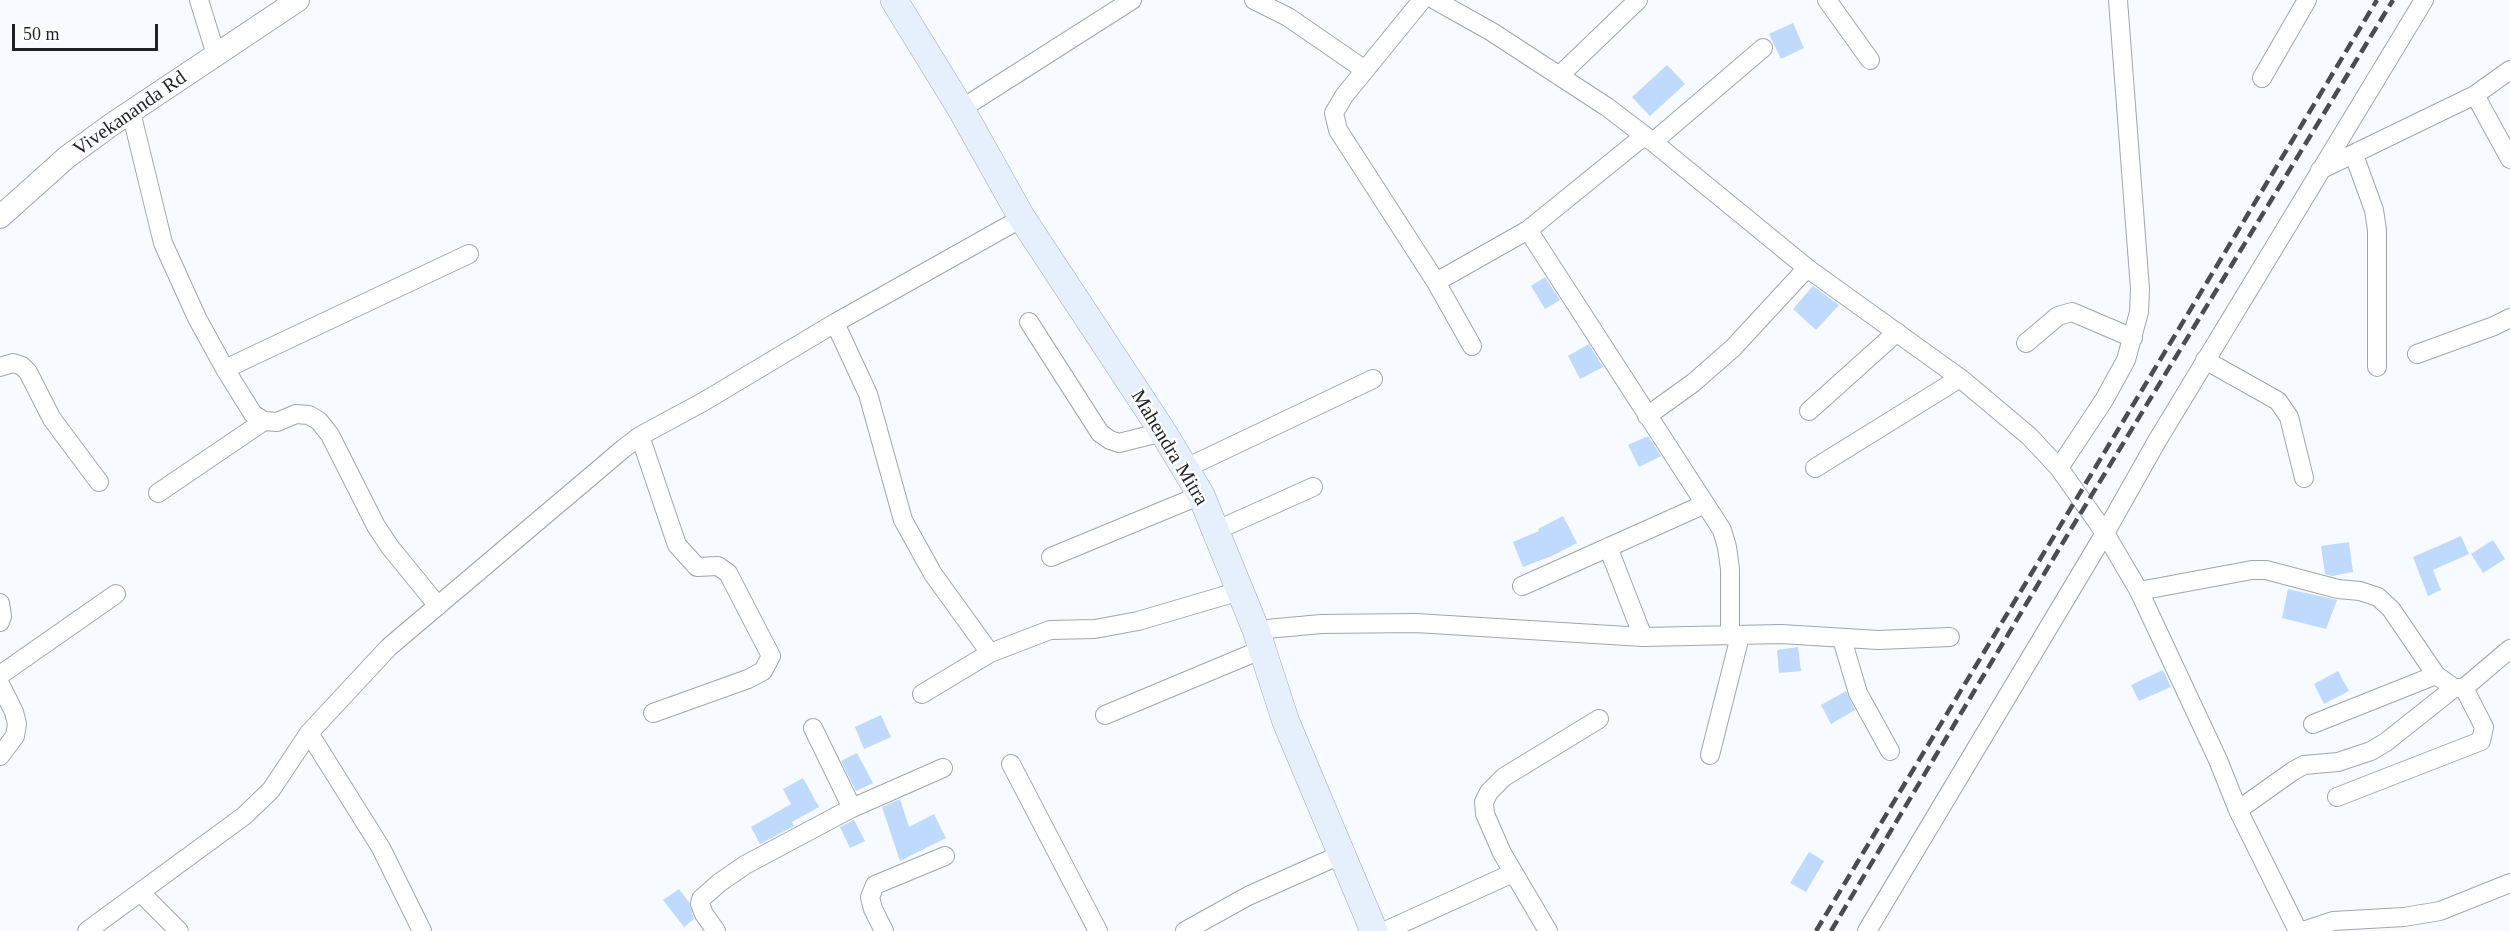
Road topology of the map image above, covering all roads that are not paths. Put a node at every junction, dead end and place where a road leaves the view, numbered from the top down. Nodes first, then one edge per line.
1 (199, 0) edge
2 (298, 0) edge
3 (894, 0) edge
4 (1132, 0) edge
5 (1254, 0) edge
6 (1422, 0) edge
7 (1435, 0) edge
8 (1638, 0) edge
9 (1827, 0) edge
10 (2118, 0) edge
11 (2307, 0) edge
12 (2424, 0) edge
13 (1763, 48) dead end
14 (216, 55) junction
15 (1870, 60) dead end
16 (1365, 70) junction
17 (2510, 70) edge
18 (1559, 76) junction
19 (2262, 78) dead end
20 (2475, 95) junction
21 (962, 109) junction
22 (131, 112) junction
23 (1649, 139) junction
24 (2354, 155) junction
25 (2510, 159) edge
26 (2320, 170) junction
27 (0, 217) edge
28 (1022, 218) junction
29 (1528, 230) junction
30 (469, 254) dead end
31 (1807, 268) junction
32 (1436, 282) junction
33 (2510, 318) edge
34 (1029, 322) dead end
35 (836, 323) junction
36 (1897, 332) junction
37 (2133, 338) junction
38 (2026, 343) dead end
39 (1472, 346) dead end
40 (2416, 354) dead end
41 (2205, 360) junction
42 (0, 367) edge
43 (2377, 367) dead end
44 (225, 369) junction
45 (1960, 378) junction
46 (1373, 379) dead end
47 (1809, 411) dead end
48 (1647, 416) junction
49 (264, 421) junction
50 (1163, 432) junction
51 (640, 436) junction
52 (1186, 468) junction
53 (1815, 468) dead end
54 (2059, 468) junction
55 (2304, 478) dead end
56 (99, 482) dead end
57 (1313, 487) dead end
58 (159, 493) dead end
59 (1200, 495) junction
60 (1705, 504) junction
61 (1215, 531) junction
62 (2105, 532) junction
63 (1608, 547) junction
64 (1051, 557) dead end
65 (1522, 586) dead end
66 (1240, 591) junction
67 (2139, 591) junction
68 (116, 594) dead end
69 (0, 603) edge
70 (438, 606) junction
71 (0, 622) edge
72 (1735, 636) junction
73 (1950, 637) dead end
74 (1643, 638) junction
75 (1842, 639) junction
76 (1259, 640) junction
77 (2510, 649) edge
78 (990, 654) junction
79 (0, 675) edge
80 (2436, 675) junction
81 (0, 684) edge
82 (2459, 688) junction
83 (922, 694) dead end
84 (653, 713) dead end
85 (1105, 715) dead end
86 (1599, 719) dead end
87 (2313, 724) dead end
88 (813, 728) dead end
89 (309, 733) junction
90 (1890, 751) dead end
91 (1710, 755) dead end
92 (0, 756) edge
93 (1011, 764) dead end
94 (943, 768) dead end
95 (2337, 797) dead end
96 (852, 808) junction
97 (2238, 810) junction
98 (1340, 855) junction
99 (945, 856) dead end
100 (1513, 873) junction
101 (2510, 883) edge
102 (141, 893) junction
103 (87, 931) edge
104 (178, 931) edge
105 (422, 931) edge
106 (716, 931) edge
107 (884, 931) edge
108 (1098, 931) edge
109 (1185, 931) edge
110 (1374, 931) edge
111 (1385, 931) edge
112 (1548, 931) edge
113 (1867, 931) edge
114 (2298, 931) edge
115 (2303, 931) edge

1 - 14 street
2 - 14 street, Vivekananda Rd
3 - 21 main road, Mahendra Mitra
4 - 21 street
5 - 16 street
6 - 16 street
7 - 18 street
8 - 18 street
9 - 15 street
10 - 37 street
11 - 19 street
12 - 26 street
13 - 23 street
14 - 22 street, Vivekananda Rd
16 - 32 street
17 - 20 street
18 - 23 street
20 - 24 street
20 - 25 street
21 - 28 main road, Mahendra Mitra
22 - 27 street, Vivekananda Rd
22 - 44 street
23 - 29 street
23 - 31 street
24 - 26 street
24 - 43 street
26 - 41 street
28 - 35 street
28 - 50 main road, Mahendra Mitra
29 - 32 street
29 - 48 street
30 - 44 street
31 - 36 street
31 - 48 street
32 - 39 street
33 - 40 street
34 - 50 street
35 - 51 street
35 - 78 street
36 - 45 street
36 - 47 street
37 - 38 street
37 - 54 street
41 - 55 street
41 - 62 street
42 - 56 street
44 - 49 street
45 - 53 street
45 - 54 street
46 - 52 street
48 - 60 street
49 - 58 street
49 - 70 street
50 - 52 main road, Mahendra Mitra
51 - 70 street
51 - 84 street
52 - 59 main road, Mahendra Mitra
54 - 62 street
57 - 61 street
59 - 61 main road, Mahendra Mitra
59 - 64 street
60 - 63 street
60 - 72 street
61 - 66 main road, Mahendra Mitra
62 - 67 street
62 - 113 street
63 - 65 street
63 - 74 street
66 - 76 main road, Mahendra Mitra
66 - 78 street
67 - 80 street
67 - 97 street
68 - 79 street
69 - 71 street
70 - 89 street
72 - 74 street
72 - 75 street
72 - 91 street
73 - 75 street
74 - 76 street
75 - 90 street
76 - 85 street
76 - 98 main road, Mahendra Mitra
77 - 82 street
78 - 83 street
80 - 82 street
80 - 87 street
81 - 92 street
82 - 95 street
82 - 97 street
86 - 100 street
88 - 96 street
89 - 102 street
89 - 105 street
93 - 108 street
94 - 96 street
96 - 106 street
97 - 114 street
98 - 109 street
98 - 110 main road, Mahendra Mitra
99 - 107 street
100 - 111 street
100 - 112 street
101 - 115 street
102 - 103 street
102 - 104 street

